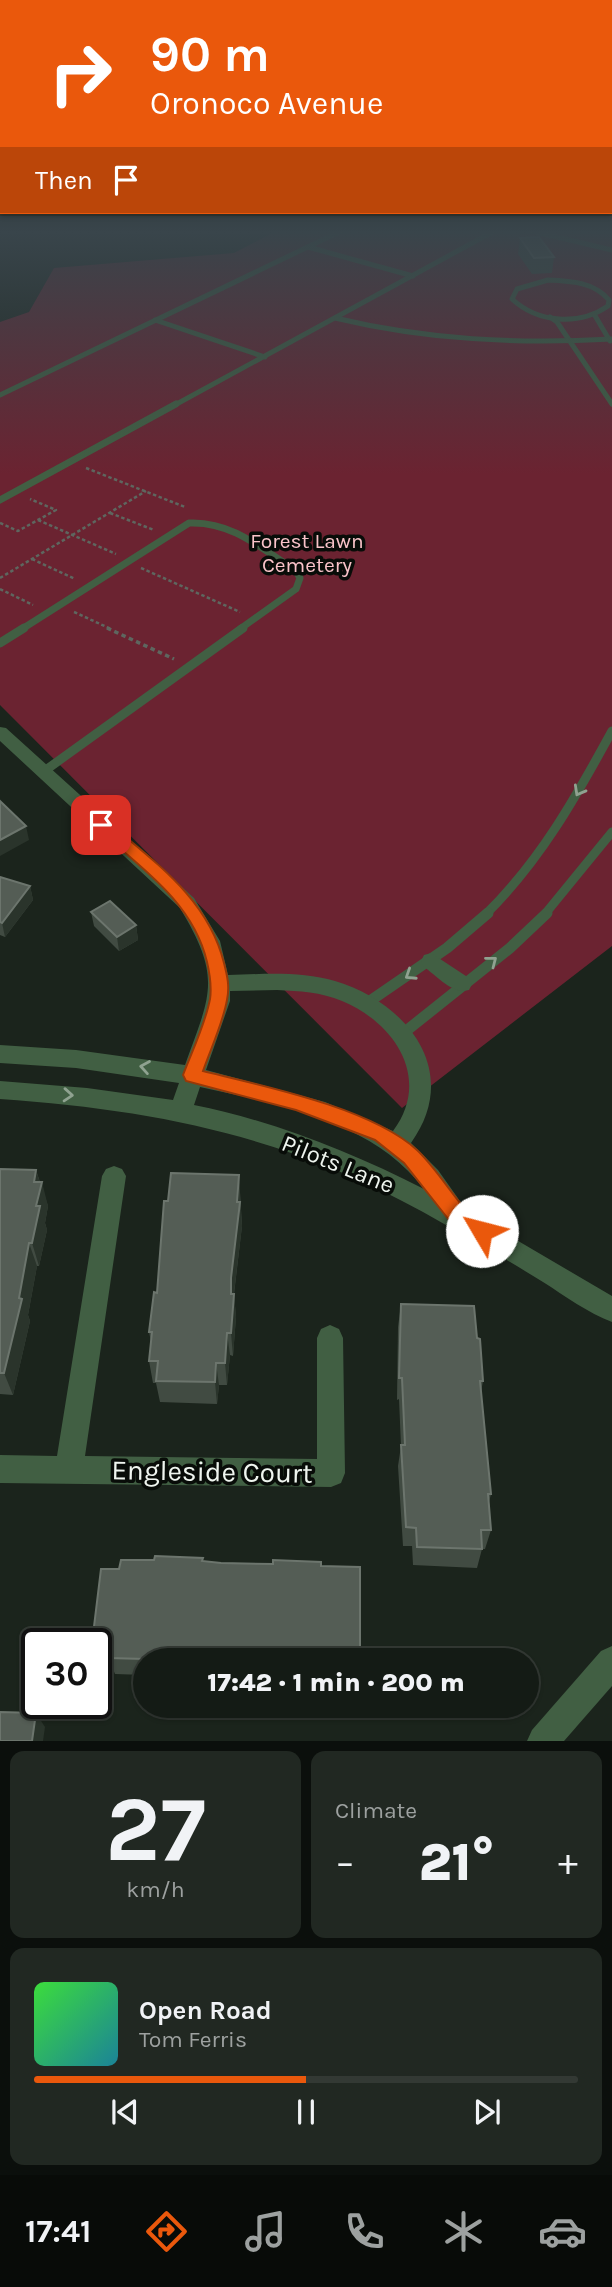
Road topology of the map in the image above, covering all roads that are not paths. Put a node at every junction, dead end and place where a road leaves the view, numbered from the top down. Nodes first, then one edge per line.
1 (173, 311) edge
2 (347, 311) edge
3 (529, 311) edge
4 (602, 311) edge
5 (594, 314) junction
6 (550, 317) junction
7 (335, 318) junction
8 (155, 320) junction
9 (611, 340) edge
10 (570, 341) junction
11 (265, 356) junction
12 (0, 395) edge
13 (612, 404) edge
14 (0, 500) edge
15 (0, 642) edge
16 (612, 731) edge
17 (0, 732) edge
18 (43, 772) junction
19 (612, 832) edge
20 (431, 961) junction
21 (220, 983) junction
22 (462, 984) junction
23 (367, 1003) junction
24 (401, 1035) junction
25 (0, 1054) edge
26 (192, 1075) junction
27 (0, 1090) edge
28 (180, 1112) junction
29 (396, 1145) junction
30 (114, 1176) dead end
31 (460, 1219) junction
32 (612, 1310) edge
33 (330, 1338) dead end
34 (0, 1469) edge
35 (69, 1469) junction
36 (612, 1662) edge
37 (544, 1741) edge

1 - 8 lane
2 - 7 lane
3 - 6 lane
4 - 5 lane
5 - 6 lane
5 - 9 lane
6 - 10 lane
7 - 10 lane
7 - 11 lane
8 - 11 lane
8 - 12 lane
9 - 10 lane
10 - 13 lane
11 - 14 lane
15 - 18 lane
16 -> 20 lane
17 - 18 street
18 - 21 street
22 -> 19 lane
20 - 22 street
20 -> 23 lane
21 - 23 street
21 - 26 street
22 - 24 lane
23 - 24 street
24 - 29 street
26 -> 25 street, Pilots Lane
26 - 28 street
26 - 29 street, Pilots Lane
27 -> 28 street, Pilots Lane
28 - 31 street, Pilots Lane
29 - 31 street, Pilots Lane
30 - 35 street
31 - 32 street
33 - 35 street, Engleside Court
34 - 35 street, Engleside Court
36 - 37 street

